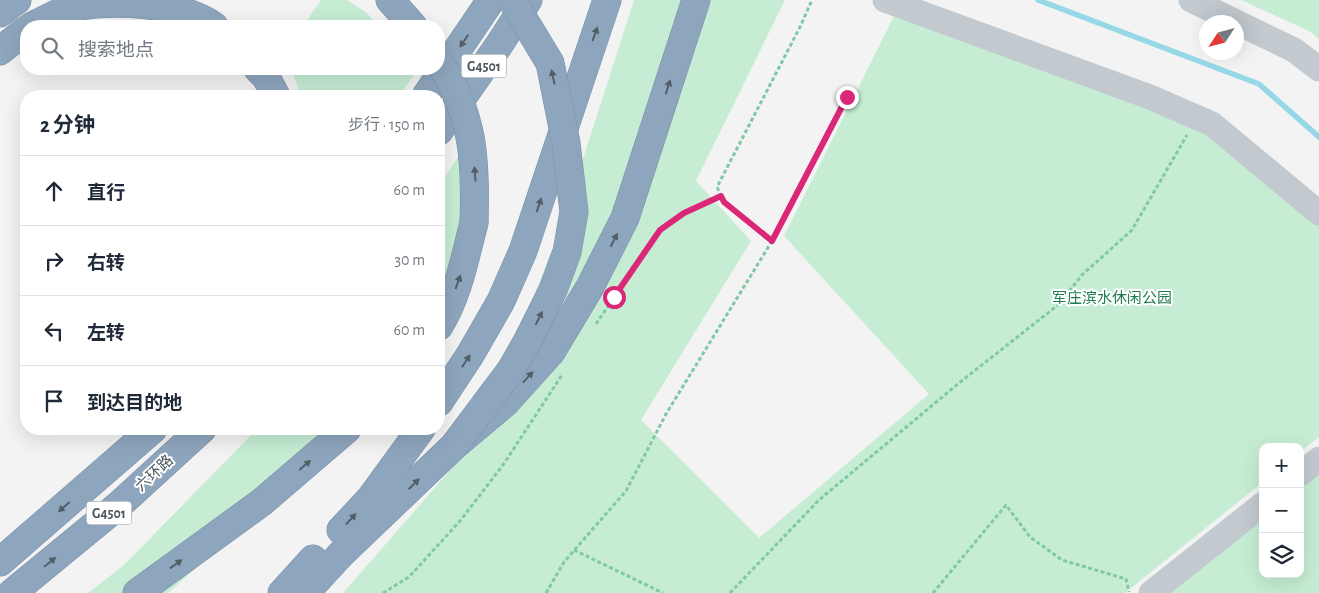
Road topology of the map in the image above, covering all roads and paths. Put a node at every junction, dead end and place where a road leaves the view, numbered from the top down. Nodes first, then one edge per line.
1 (17, 0) edge
2 (390, 0) edge
3 (491, 0) edge
4 (512, 0) edge
5 (528, 0) edge
6 (607, 0) edge
7 (696, 0) edge
8 (812, 0) edge
9 (885, 0) edge
10 (1191, 0) edge
11 (0, 13) edge
12 (46, 20) edge
13 (203, 20) edge
14 (408, 20) edge
15 (20, 35) edge
16 (0, 50) edge
17 (445, 68) edge
18 (1319, 69) edge
19 (445, 72) edge
20 (264, 75) edge
21 (440, 75) edge
22 (273, 90) edge
23 (430, 90) edge
24 (847, 97) dead end
25 (1198, 117) junction
26 (445, 122) edge
27 (721, 196) junction
28 (1319, 213) edge
29 (772, 241) junction
30 (445, 314) edge
31 (593, 329) dead end
32 (566, 369) dead end
33 (445, 393) edge
34 (125, 435) edge
35 (146, 435) edge
36 (195, 435) edge
37 (340, 435) edge
38 (416, 435) edge
39 (454, 446) junction
40 (1319, 459) edge
41 (1304, 471) edge
42 (93, 482) junction
43 (1259, 507) edge
44 (574, 550) junction
45 (0, 562) edge
46 (12, 593) edge
47 (136, 593) edge
48 (282, 593) edge
49 (306, 593) edge
50 (383, 593) edge
51 (546, 593) edge
52 (663, 593) edge
53 (730, 593) edge
54 (933, 593) edge
55 (1129, 593) edge
56 (1152, 593) edge

1 - 11 highway
2 - 14 highway
3 -> 17 highway, G4501
39 -> 4 highway, bridge
5 - 26 highway, G4501, bridge
33 -> 6 highway, bridge
39 -> 7 highway, bridge
8 - 27 path
9 - 25 street
10 - 18 street
12 - 13 highway
15 - 16 highway
30 -> 19 highway, bridge
20 - 22 highway
21 -> 23 highway, G4501
24 - 29 path
25 - 28 street
25 - 53 path
27 - 29 path
27 - 31 path
29 - 44 path
32 - 50 path
34 - 42 highway
35 - 42 highway, G4501
46 -> 36 highway, 六环路 / G4501
47 -> 37 highway
48 -> 38 highway
49 -> 39 highway
40 - 41 street
42 -> 45 highway, G4501
43 - 56 street
44 - 51 path
44 - 52 path
54 - 55 path

